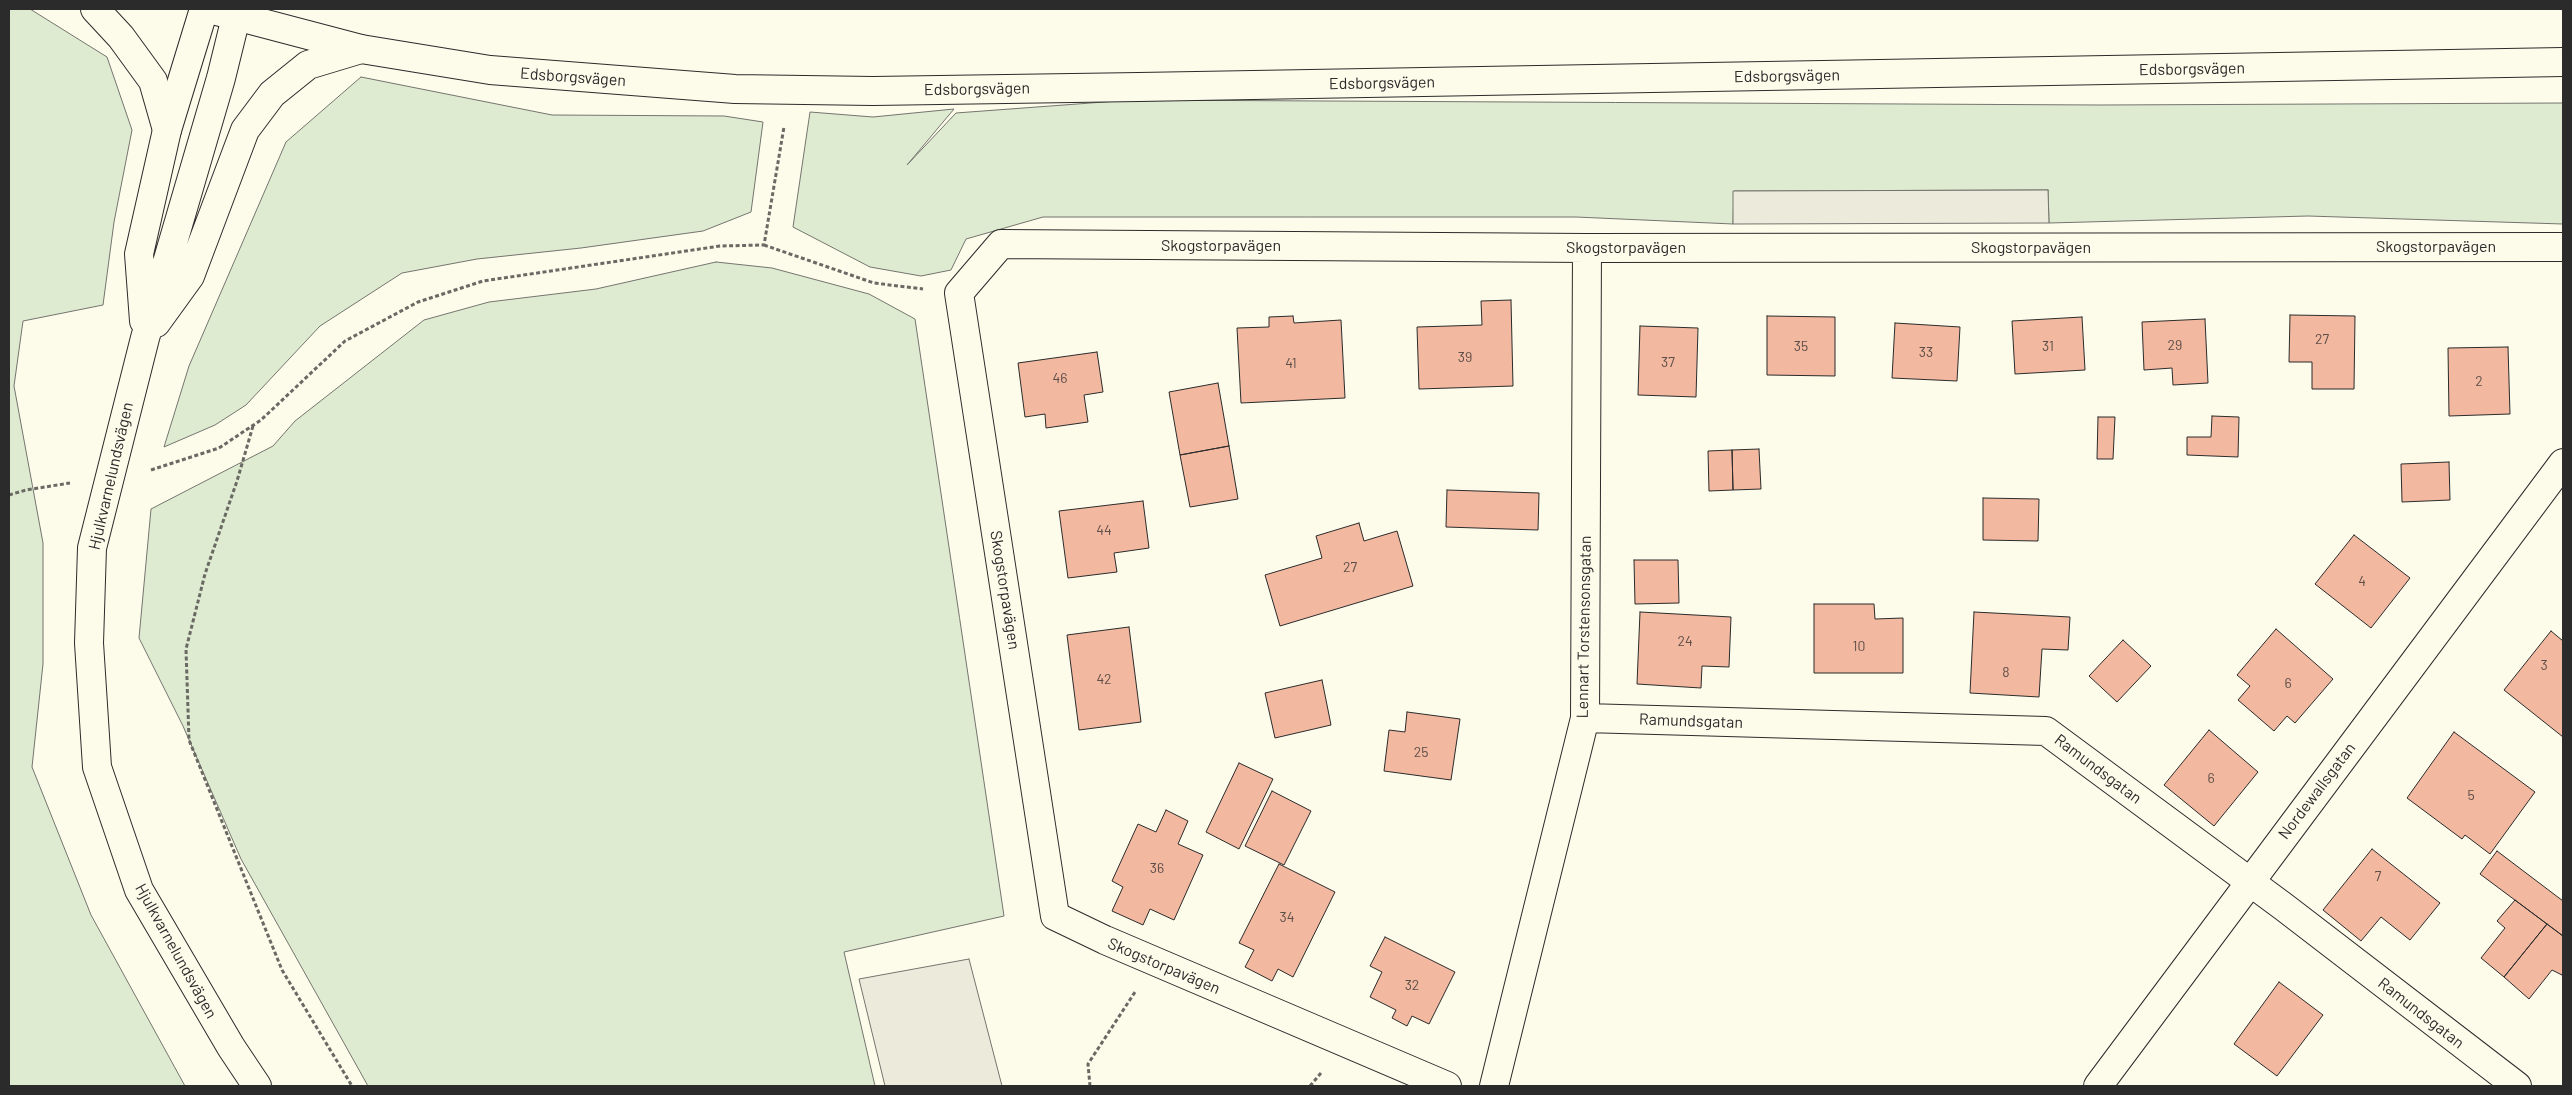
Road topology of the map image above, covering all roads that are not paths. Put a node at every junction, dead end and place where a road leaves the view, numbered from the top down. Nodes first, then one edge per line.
1 (95, 9) edge
2 (204, 9) edge
3 (209, 9) edge
4 (237, 13) edge
5 (360, 49) junction
6 (2563, 62) edge
7 (167, 130) junction
8 (2563, 247) edge
9 (1587, 248) junction
10 (145, 338) junction
11 (2563, 463) edge
12 (2551, 496) edge
13 (1585, 718) junction
14 (2249, 882) junction
15 (257, 1086) edge
16 (1447, 1086) edge
17 (1494, 1086) edge
18 (2098, 1086) edge
19 (2517, 1086) edge

1 - 7 main road
2 - 7 main road
3 - 4 main road, Edsborgsvägen
4 - 5 main road, Edsborgsvägen
4 - 10 main road, Hjulkvarnelundsvägen
5 - 6 main road, Edsborgsvägen
5 - 10 main road
7 - 10 main road
8 - 9 main road, Skogstorpavägen
9 - 13 main road, Lennart Torstensonsgatan
9 - 16 main road, Skogstorpavägen
10 - 15 main road, Hjulkvarnelundsvägen
11 - 12 main road, Nordewallsgatan
12 - 14 main road, Nordewallsgatan
13 - 14 main road, Ramundsgatan
13 - 17 main road, Lennart Torstensonsgatan
14 - 18 main road, Nordewallsgatan
14 - 19 main road, Ramundsgatan

